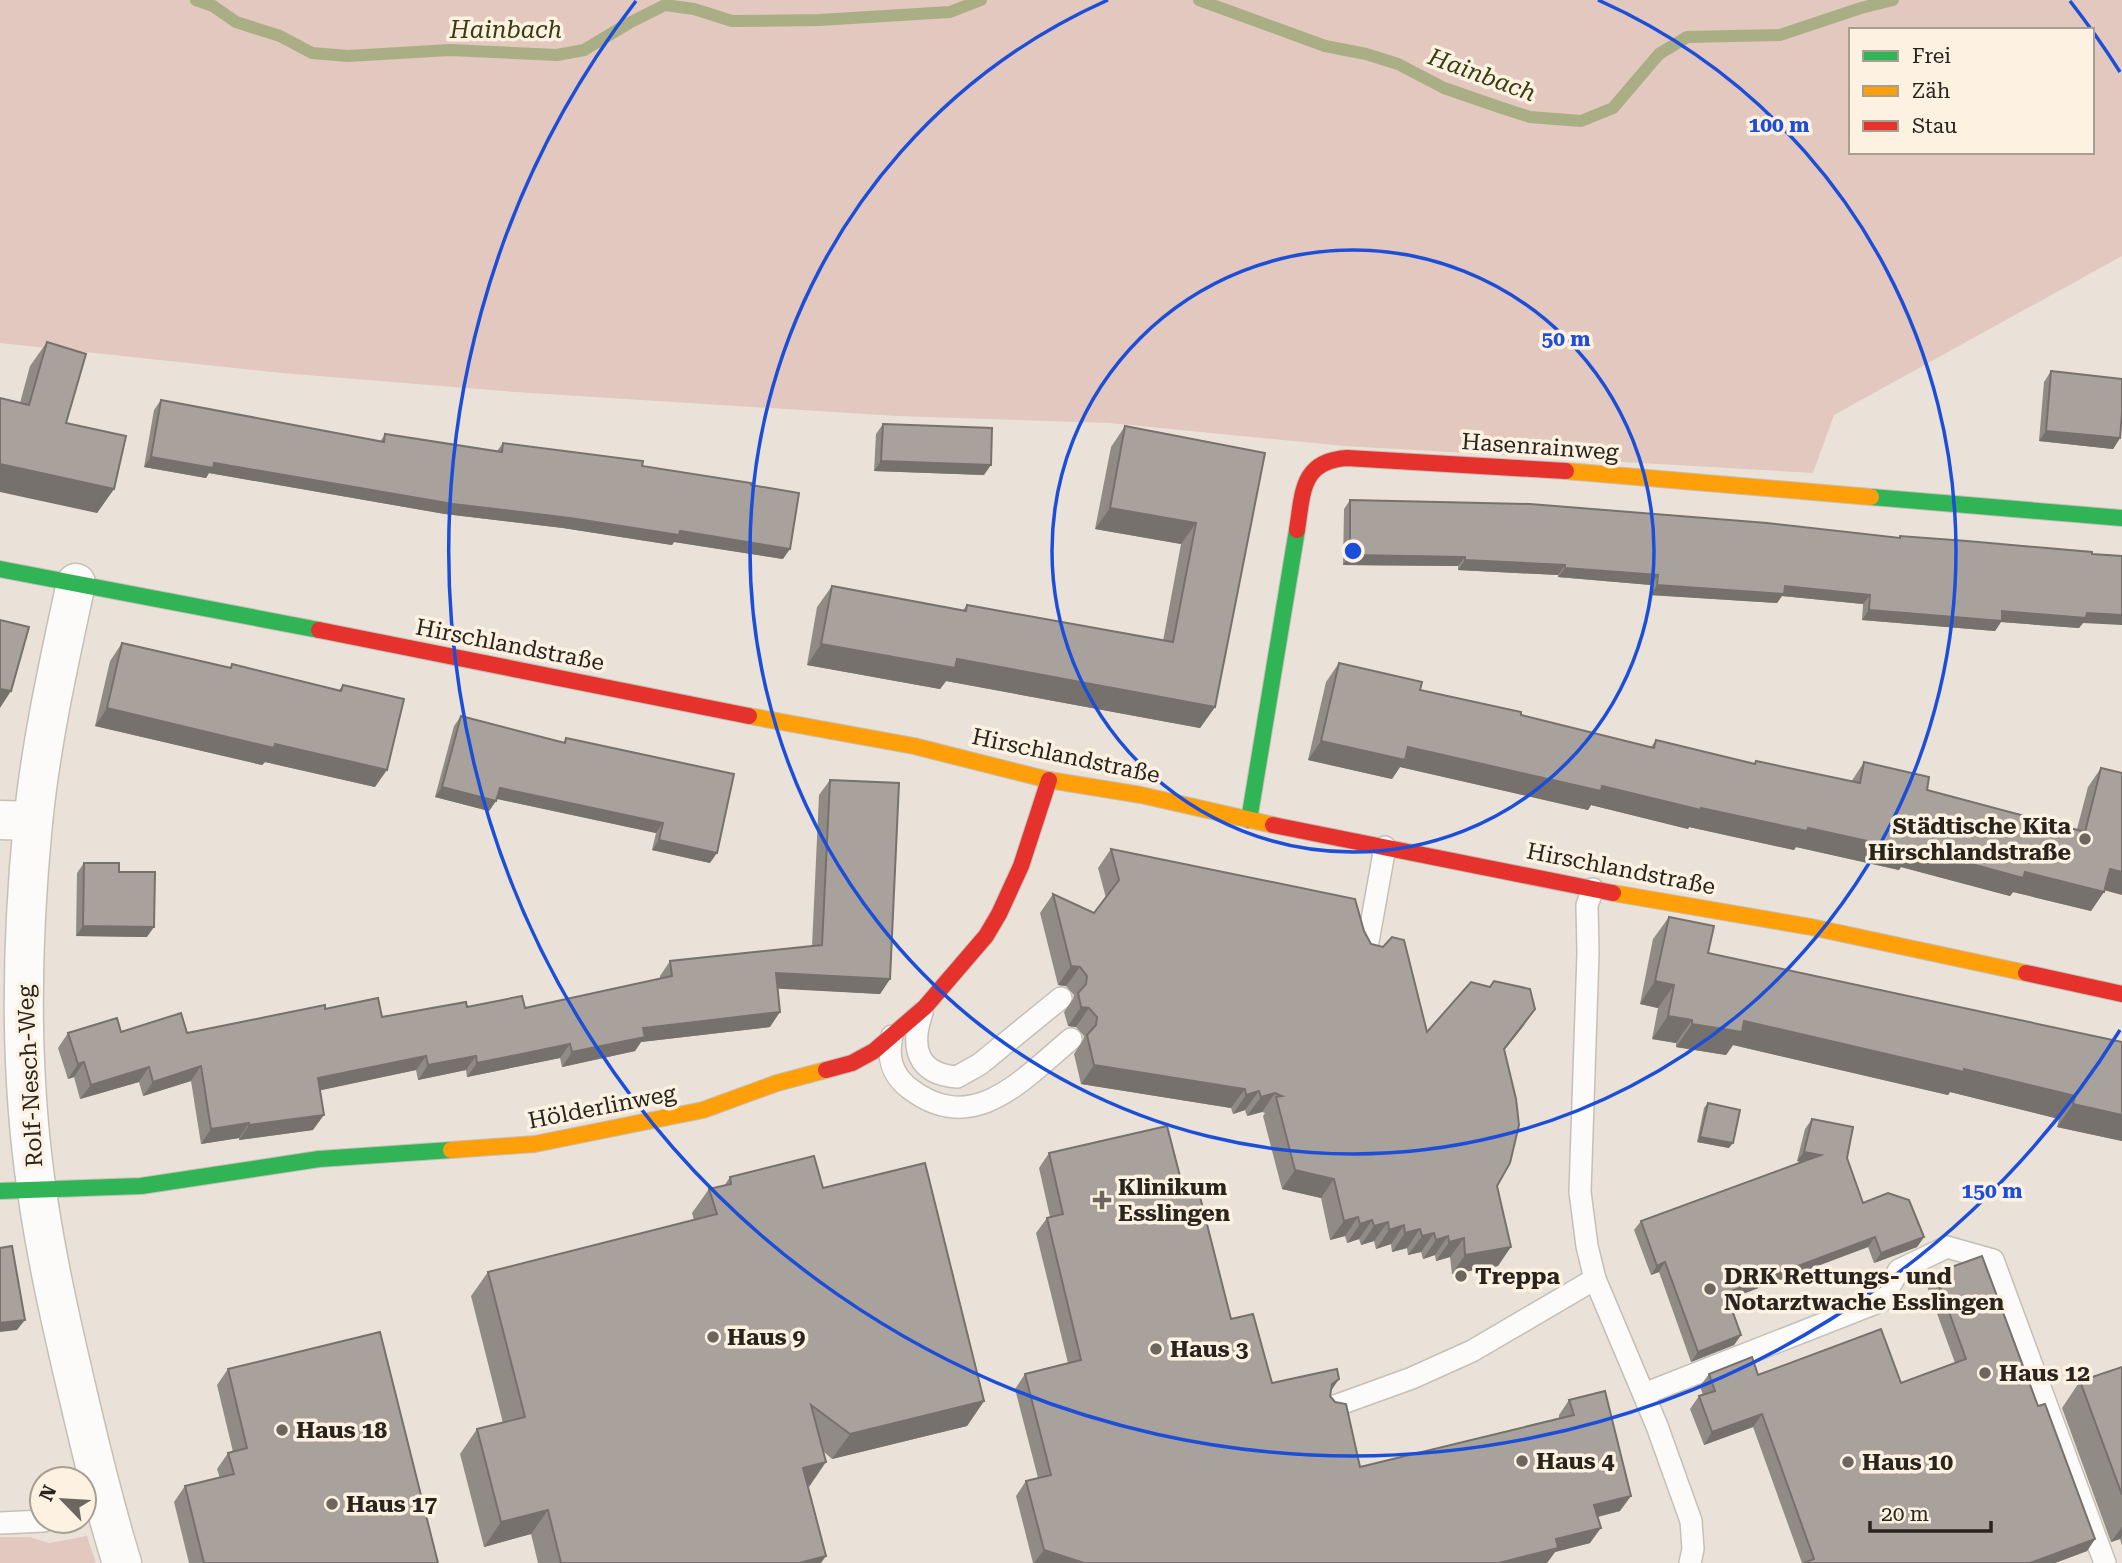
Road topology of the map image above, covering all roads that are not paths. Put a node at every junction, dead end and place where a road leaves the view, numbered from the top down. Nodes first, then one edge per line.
1 (2122, 518) edge
2 (0, 569) edge
3 (76, 583) junction
4 (1049, 780) junction
5 (16, 820) edge
6 (1249, 820) junction
7 (1385, 847) junction
8 (1593, 889) junction
9 (1366, 953) edge
10 (2122, 994) edge
11 (1061, 998) dead end
12 (925, 1007) junction
13 (892, 1036) junction
14 (1071, 1039) dead end
15 (18, 1190) edge
16 (1595, 1279) junction
17 (1644, 1394) junction
18 (1332, 1406) edge
19 (87, 1465) edge
20 (98, 1519) edge
21 (28, 1522) edge
22 (0, 1523) edge
23 (122, 1563) edge
24 (1690, 1563) edge
25 (2105, 1563) edge

1 - 6 street, Hasenrainweg
2 - 3 street, Hirschlandstraße
3 - 4 street, Hirschlandstraße
3 - 5 street, Rolf-Nesch-Weg
4 - 6 street, Hirschlandstraße
4 - 12 street, Hölderlinweg
5 - 15 street, Rolf-Nesch-Weg
6 - 7 street, Hirschlandstraße
7 - 8 street, Hirschlandstraße
7 - 9 lane
8 - 10 street, Hirschlandstraße
8 - 16 lane
11 - 12 lane
12 - 13 street, Hölderlinweg
13 - 14 lane
13 - 15 street, Hölderlinweg
15 - 19 street, Rolf-Nesch-Weg
16 - 17 lane
16 - 18 lane
17 - 24 lane
17 - 25 lane
20 - 23 street, Rolf-Nesch-Weg
21 - 22 lane

